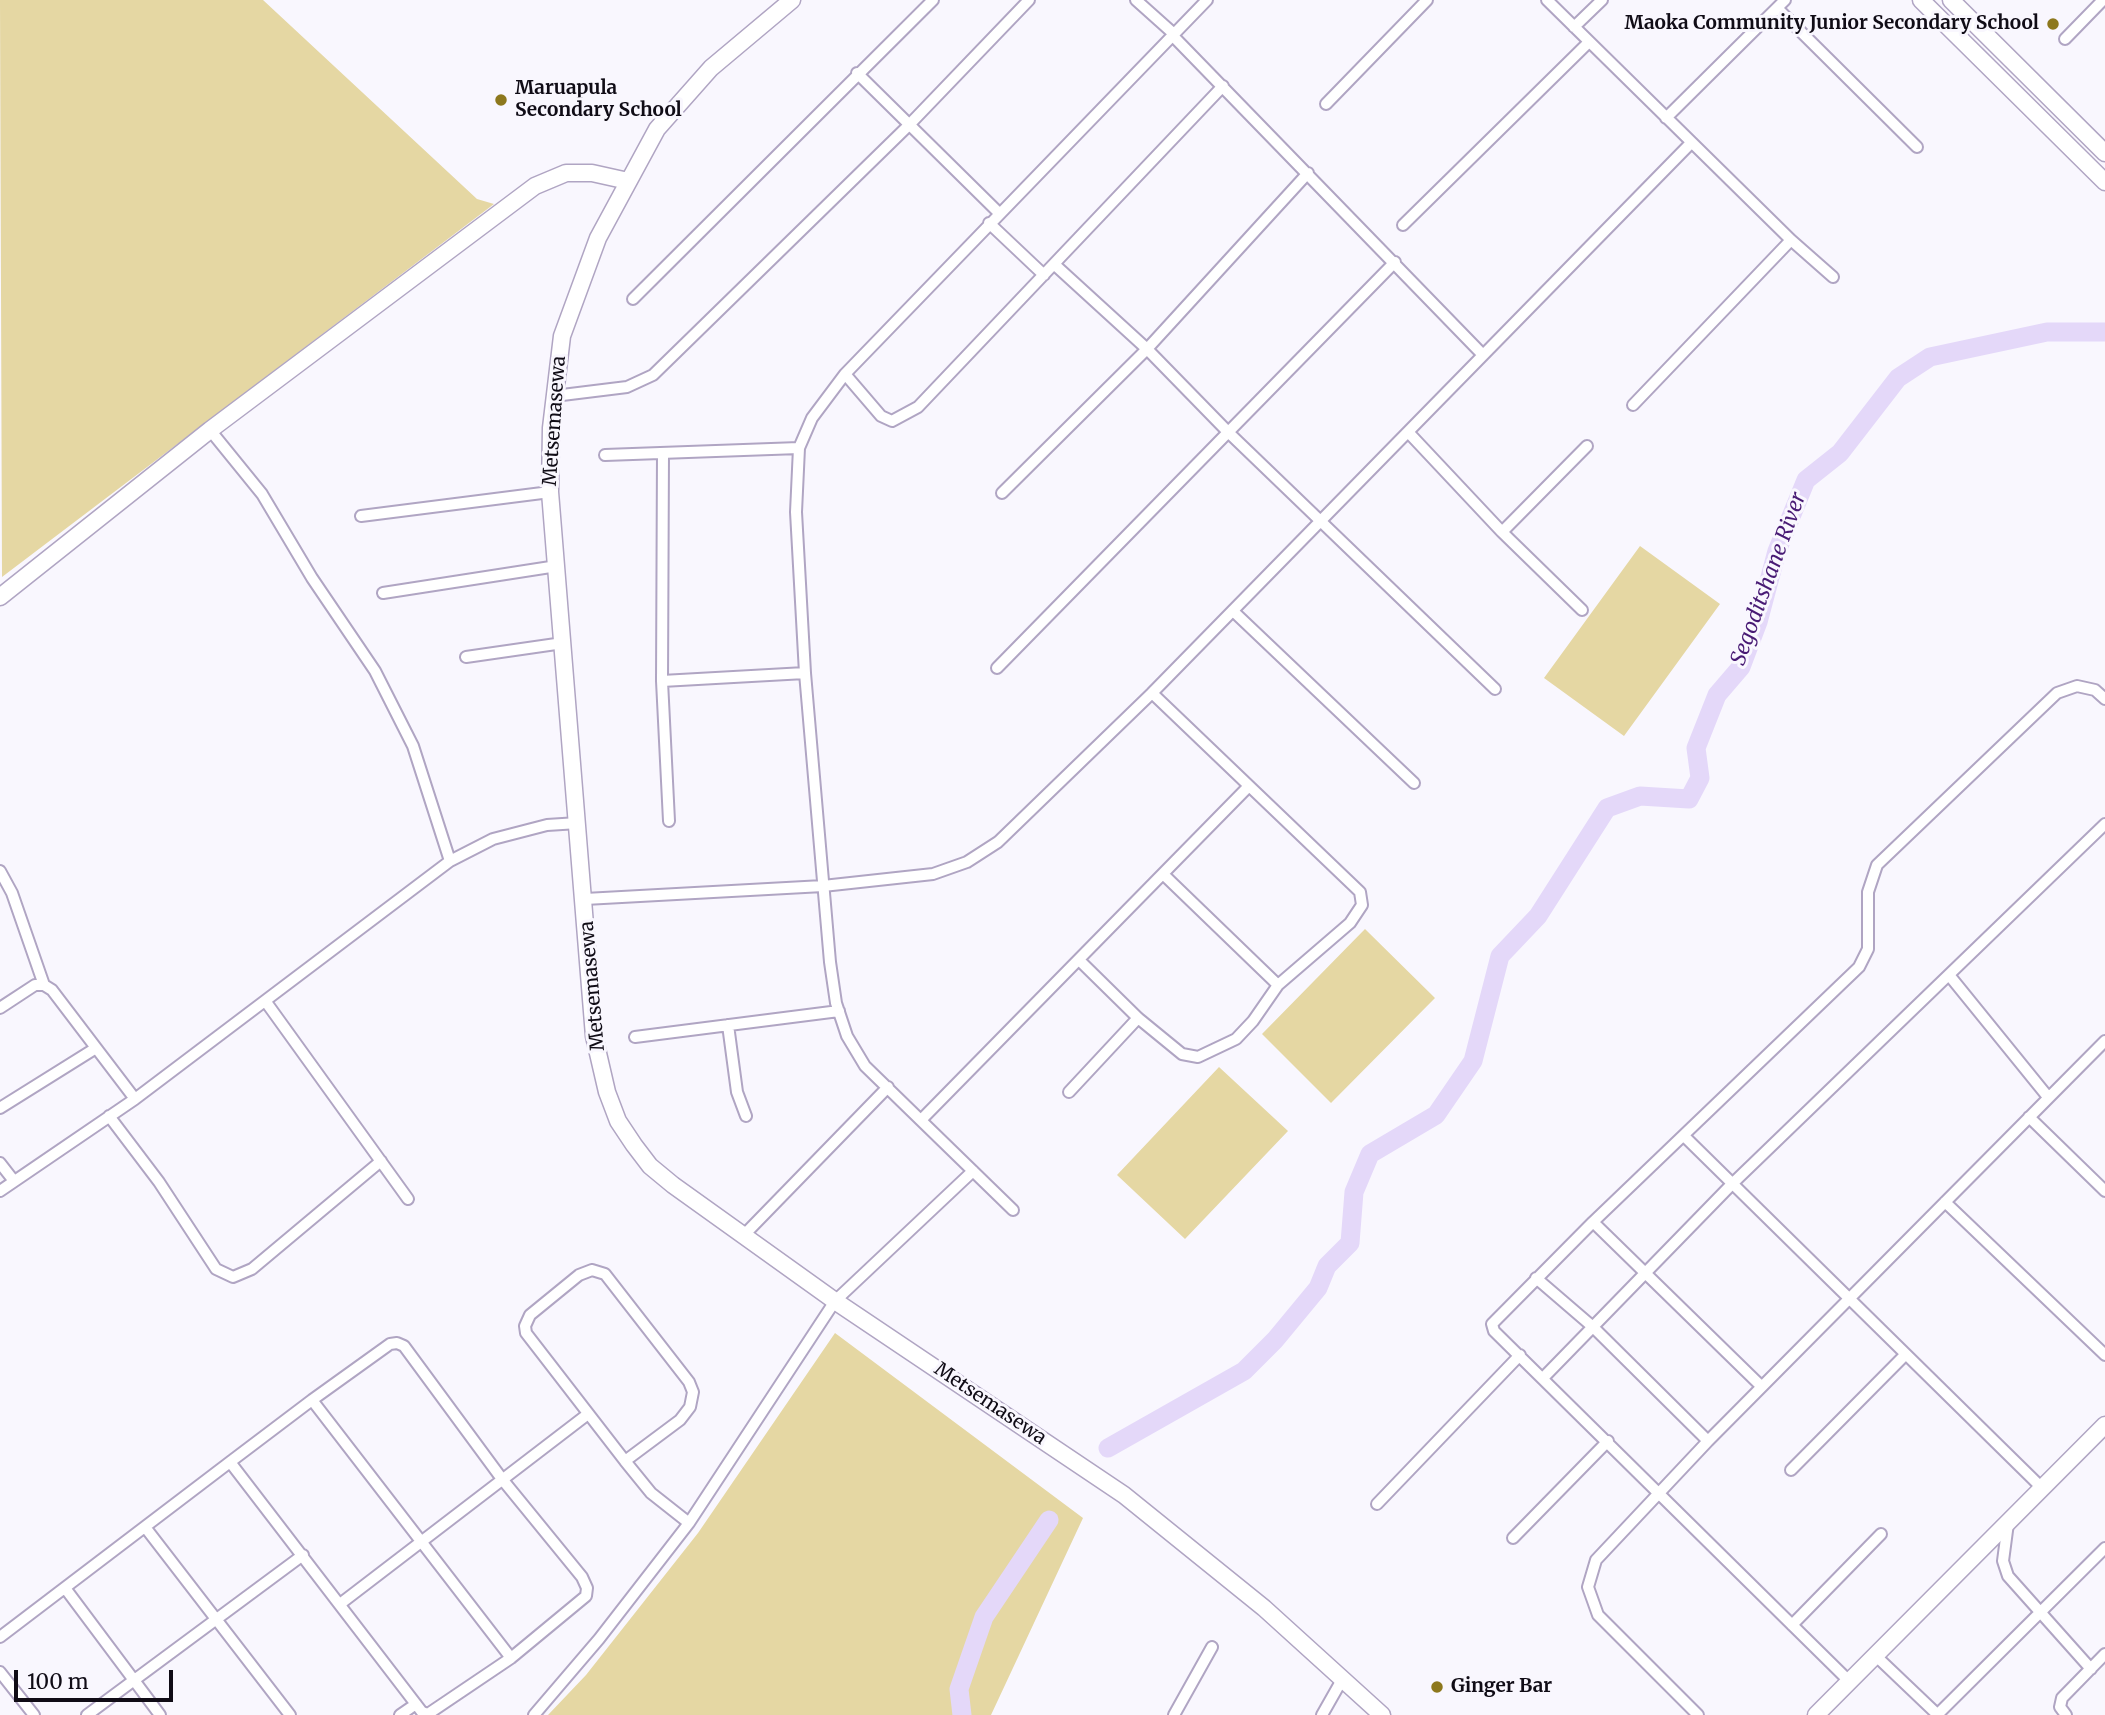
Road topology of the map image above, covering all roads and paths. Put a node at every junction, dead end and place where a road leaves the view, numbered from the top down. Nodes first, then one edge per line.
1 (792, 0) edge
2 (933, 0) edge
3 (1029, 0) edge
4 (1136, 0) edge
5 (1208, 0) edge
6 (1427, 0) edge
7 (1547, 0) edge
8 (1602, 0) edge
9 (1921, 0) edge
10 (1951, 0) edge
11 (2103, 0) edge
12 (1782, 4) edge
13 (1574, 27) junction
14 (1174, 36) junction
15 (2065, 38) dead end
16 (1589, 42) junction
17 (857, 73) junction
18 (1223, 86) junction
19 (1326, 104) dead end
20 (1666, 118) junction
21 (908, 126) junction
22 (1691, 143) junction
23 (1917, 147) dead end
24 (2105, 153) edge
25 (1308, 173) junction
26 (628, 181) junction
27 (2105, 182) edge
28 (999, 213) junction
29 (989, 223) junction
30 (1403, 225) dead end
31 (1791, 240) junction
32 (1395, 262) junction
33 (1055, 265) junction
34 (1044, 275) junction
35 (1833, 277) dead end
36 (633, 299) dead end
37 (1147, 349) junction
38 (1483, 355) junction
39 (845, 374) junction
40 (554, 396) junction
41 (1633, 405) dead end
42 (210, 430) junction
43 (1227, 432) junction
44 (1408, 432) junction
45 (1587, 446) dead end
46 (799, 448) junction
47 (663, 453) junction
48 (605, 455) dead end
49 (550, 492) junction
50 (1002, 493) dead end
51 (361, 516) dead end
52 (1320, 521) junction
53 (1502, 532) junction
54 (557, 566) junction
55 (383, 593) dead end
56 (0, 597) edge
57 (1582, 610) dead end
58 (1233, 611) junction
59 (563, 643) junction
60 (466, 657) dead end
61 (997, 668) dead end
62 (805, 673) junction
63 (662, 681) junction
64 (1495, 689) dead end
65 (1152, 693) junction
66 (2104, 695) edge
67 (1415, 783) dead end
68 (1249, 786) junction
69 (669, 821) dead end
70 (578, 822) junction
71 (2105, 824) edge
72 (450, 861) junction
73 (0, 871) edge
74 (1164, 875) junction
75 (823, 886) junction
76 (12, 893) junction
77 (0, 899) edge
78 (585, 900) junction
79 (1079, 960) junction
80 (1949, 975) junction
81 (44, 985) junction
82 (1278, 985) junction
83 (266, 1002) junction
84 (0, 1008) edge
85 (839, 1011) junction
86 (1138, 1018) junction
87 (728, 1025) junction
88 (635, 1037) dead end
89 (2105, 1041) edge
90 (96, 1048) junction
91 (888, 1087) junction
92 (1069, 1091) dead end
93 (2048, 1097) junction
94 (135, 1099) junction
95 (0, 1108) edge
96 (110, 1116) junction
97 (746, 1116) dead end
98 (2028, 1117) junction
99 (921, 1120) junction
100 (1684, 1136) junction
101 (381, 1161) junction
102 (0, 1163) edge
103 (973, 1171) junction
104 (15, 1181) junction
105 (1732, 1184) junction
106 (0, 1191) edge
107 (2105, 1191) edge
108 (408, 1199) dead end
109 (1945, 1202) junction
110 (1013, 1210) dead end
111 (1593, 1222) junction
112 (744, 1235) junction
113 (1644, 1272) junction
114 (1536, 1278) junction
115 (1847, 1300) junction
116 (835, 1301) junction
117 (1593, 1327) junction
118 (1520, 1355) junction
119 (1905, 1355) junction
120 (2105, 1355) edge
121 (1543, 1378) junction
122 (1761, 1386) junction
123 (312, 1400) junction
124 (588, 1414) junction
125 (2105, 1425) edge
126 (1608, 1441) junction
127 (1707, 1441) junction
128 (625, 1461) junction
129 (230, 1462) junction
130 (1791, 1469) dead end
131 (502, 1479) junction
132 (2042, 1488) junction
133 (1659, 1491) junction
134 (1377, 1504) dead end
135 (689, 1522) junction
136 (2008, 1523) junction
137 (145, 1527) junction
138 (1881, 1534) dead end
139 (1513, 1538) dead end
140 (421, 1542) junction
141 (2105, 1548) edge
142 (303, 1555) junction
143 (65, 1588) junction
144 (340, 1604) junction
145 (2041, 1612) junction
146 (215, 1620) junction
147 (1792, 1625) junction
148 (0, 1637) edge
149 (1212, 1647) dead end
150 (2105, 1654) edge
151 (1876, 1656) junction
152 (511, 1658) junction
153 (2091, 1669) junction
154 (0, 1672) edge
155 (1343, 1678) junction
156 (134, 1680) junction
157 (1849, 1681) junction
158 (416, 1703) junction
159 (34, 1715) edge
160 (87, 1715) edge
161 (160, 1715) edge
162 (290, 1715) edge
163 (400, 1715) edge
164 (534, 1715) edge
165 (1174, 1715) edge
166 (1322, 1715) edge
167 (1382, 1715) edge
168 (1698, 1715) edge
169 (1816, 1715) edge
170 (1938, 1715) edge
171 (2066, 1715) edge

1 - 26 street, Metsemasewa
2 - 17 street
3 - 21 street
4 - 14 street
5 - 14 street
6 - 19 street
7 - 13 street
8 - 13 street
9 - 27 street
10 - 24 street
11 - 15 street
12 - 20 street
12 - 23 street
13 - 16 street
14 - 18 street
14 - 28 street
16 - 20 street
16 - 30 street
17 - 21 street
17 - 36 street
18 - 25 street
18 - 33 street
20 - 22 street
21 - 28 street
21 - 40 street
22 - 31 street
22 - 38 street
25 - 32 street
25 - 37 street
26 - 40 street, Metsemasewa
26 - 42 street
28 - 29 street
29 - 34 street
29 - 39 street
31 - 35 street
31 - 41 street
32 - 38 street
32 - 43 street
33 - 34 street
33 - 37 street
34 - 39 street
37 - 43 street
37 - 50 street
38 - 44 street
39 - 46 street
40 - 49 street, Metsemasewa
42 - 56 street
42 - 72 street
43 - 52 street
43 - 61 street
44 - 52 street
44 - 53 street
45 - 53 street
46 - 47 street
46 - 62 street
47 - 48 street
47 - 63 street
49 - 51 street
49 - 54 street, Metsemasewa
52 - 58 street
52 - 64 street
53 - 57 street
54 - 55 street
54 - 59 street, Metsemasewa
58 - 65 street
58 - 67 street
59 - 60 street
59 - 70 street, Metsemasewa
62 - 63 street
62 - 75 street
63 - 69 street
65 - 68 street
65 - 75 street
66 - 100 street
68 - 74 street
68 - 82 street
70 - 72 street
70 - 78 street, Metsemasewa
71 - 80 street
72 - 83 street
73 - 76 street
74 - 79 street
74 - 82 street
75 - 78 street
75 - 85 street
76 - 77 street
76 - 81 street
78 - 112 street, Metsemasewa
79 - 86 street
79 - 99 street
80 - 93 street
80 - 105 street
81 - 84 street
81 - 90 street
82 - 86 street
83 - 94 street
83 - 101 street
85 - 87 street
85 - 91 street
86 - 92 street
87 - 88 street
87 - 97 street
89 - 93 street
90 - 94 street
90 - 95 street
91 - 99 street
91 - 112 street
93 - 98 street
94 - 96 street
96 - 101 street
96 - 104 street
98 - 107 street
98 - 109 street
99 - 103 street
100 - 105 street
100 - 111 street
101 - 108 street
102 - 104 street
103 - 110 street
103 - 116 street
104 - 106 street
105 - 113 street
105 - 115 street
109 - 115 street
109 - 120 street
111 - 113 street
111 - 114 street
112 - 116 street, Metsemasewa
113 - 117 street
113 - 122 street
114 - 117 street
114 - 118 street
115 - 119 street
115 - 122 street
116 - 135 street
116 - 155 street, Metsemasewa
117 - 121 street
117 - 127 street
118 - 121 street
118 - 134 street
119 - 130 street
119 - 132 street
121 - 126 street
122 - 127 street
123 - 129 street
123 - 131 street
123 - 140 street
124 - 128 street
124 - 128 street
124 - 131 street
125 - 132 street
126 - 133 street
126 - 139 street
127 - 133 street
128 - 135 street
129 - 137 street
129 - 142 street
131 - 140 street
131 - 152 street
132 - 136 street
133 - 147 street
133 - 168 street
135 - 164 street
136 - 145 street
136 - 151 street
137 - 143 street
137 - 146 street
138 - 147 street
140 - 144 street
140 - 152 street
141 - 145 street
142 - 144 street
142 - 146 street
143 - 148 street
143 - 156 street
144 - 158 street
145 - 153 street
145 - 170 street
146 - 156 street
146 - 162 street
147 - 157 street
149 - 165 street
150 - 153 street
151 - 157 street
151 - 170 street
152 - 158 street
153 - 171 street
154 - 159 street
155 - 166 street
155 - 167 street, Metsemasewa
156 - 160 street
156 - 161 street
157 - 169 street
158 - 163 street

